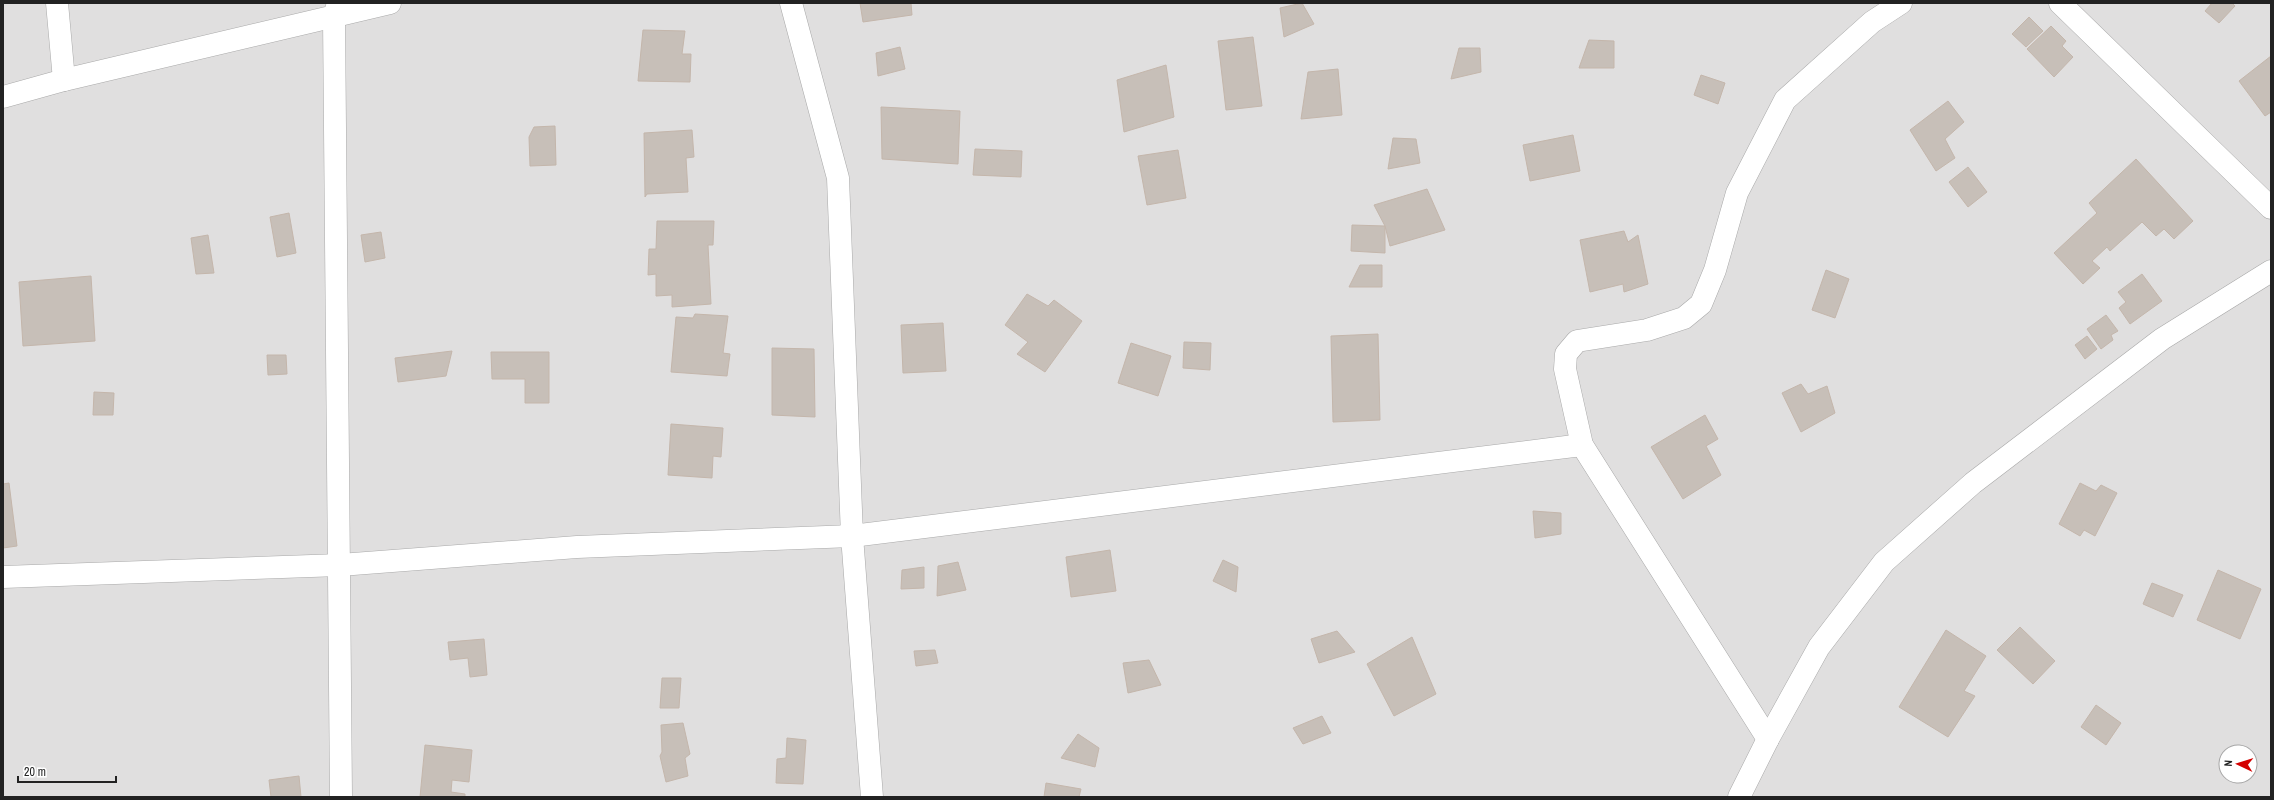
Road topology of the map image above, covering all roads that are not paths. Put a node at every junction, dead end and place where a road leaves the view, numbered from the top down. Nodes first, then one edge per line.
1 (57, 3) edge
2 (390, 3) edge
3 (791, 3) edge
4 (1901, 3) edge
5 (2060, 3) edge
6 (336, 10) edge
7 (64, 80) junction
8 (3, 97) edge
9 (2271, 208) edge
10 (2271, 271) edge
11 (1582, 445) junction
12 (852, 536) junction
13 (340, 564) junction
14 (3, 577) edge
15 (1768, 739) junction
16 (341, 797) edge
17 (872, 797) edge
18 (1739, 797) edge

1 - 7 street
2 - 6 street
3 - 12 street
4 - 11 street
5 - 9 street
6 - 7 street
6 - 13 street
7 - 8 street
10 - 15 street
11 - 12 street
11 - 15 street
12 - 13 street
12 - 17 street
13 - 14 street
13 - 16 street
15 - 18 street

